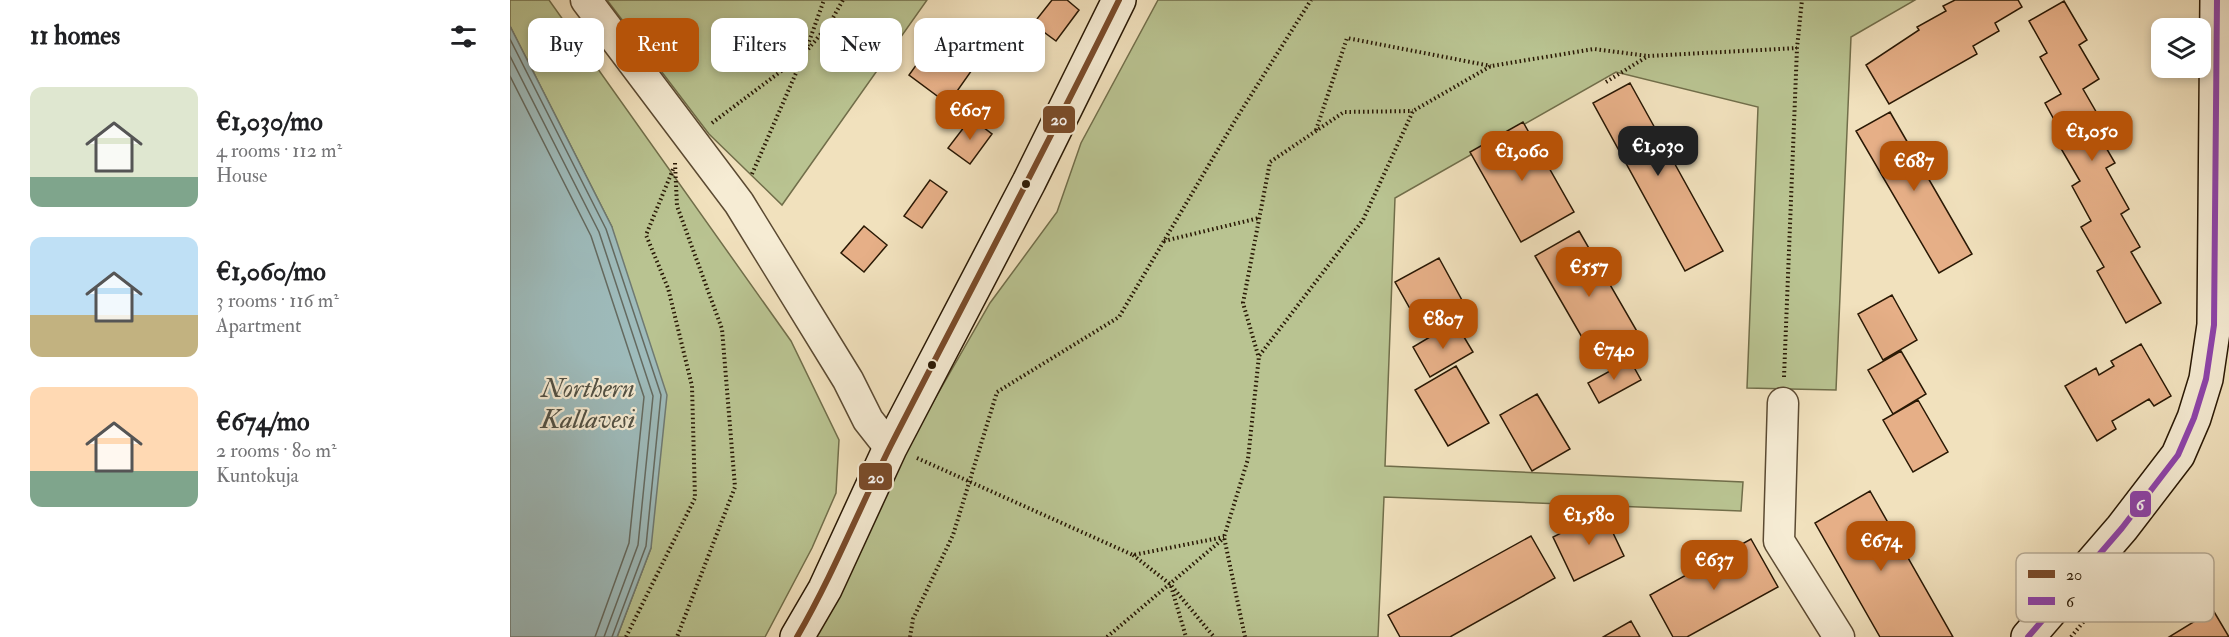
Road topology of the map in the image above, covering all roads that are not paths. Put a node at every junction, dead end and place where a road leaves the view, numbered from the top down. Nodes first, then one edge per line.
1 (586, 0) edge
2 (1119, 0) edge
3 (2217, 0) edge
4 (1783, 403) road end
5 (890, 447) junction
6 (2100, 553) edge
7 (2041, 622) edge
8 (797, 637) edge
9 (1839, 637) edge
10 (2028, 637) edge

1 - 5 street
2 - 5 street
3 - 6 street
4 - 9 street
5 - 8 street
7 - 10 street

